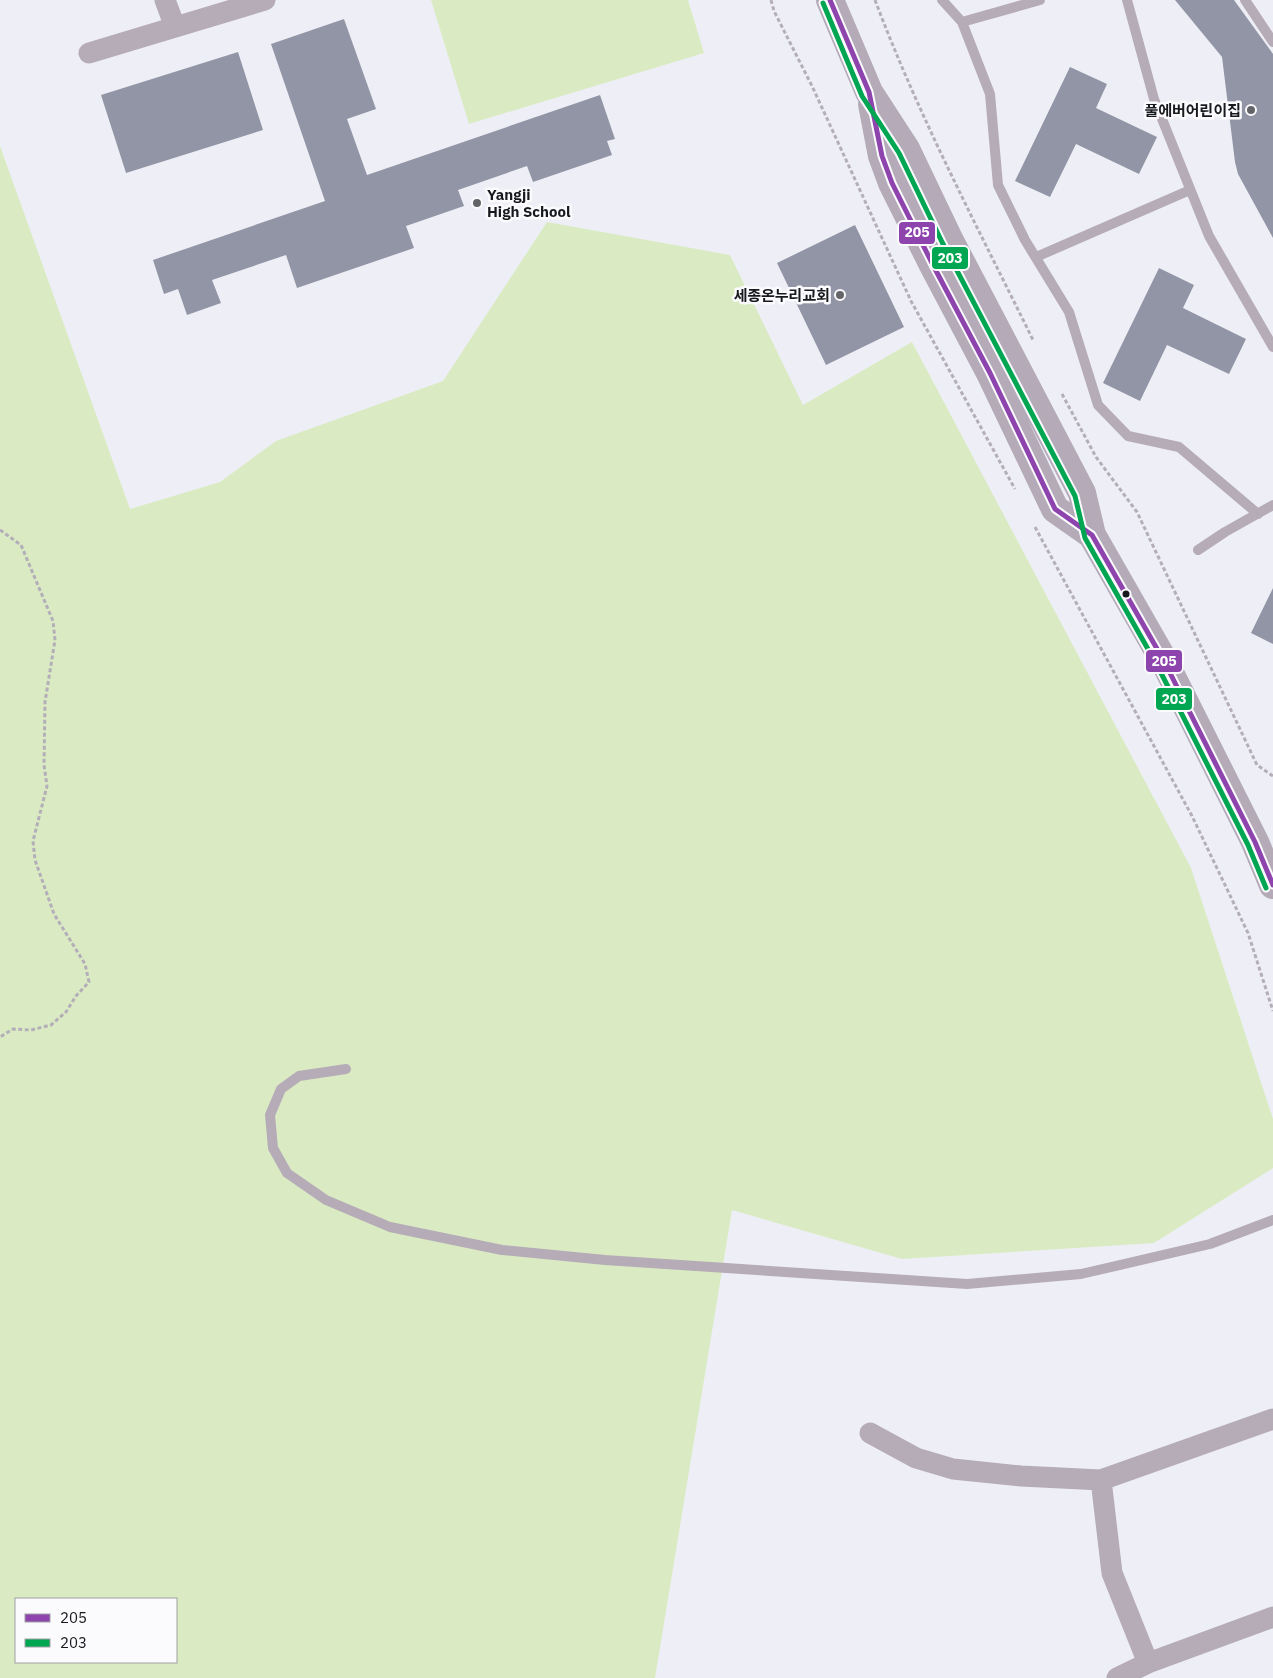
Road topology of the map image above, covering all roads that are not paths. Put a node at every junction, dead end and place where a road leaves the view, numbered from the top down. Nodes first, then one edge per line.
1 (165, 0) edge
2 (265, 0) edge
3 (830, 0) edge
4 (942, 0) edge
5 (1040, 0) edge
6 (1127, 0) edge
7 (1245, 0) edge
8 (962, 22) junction
9 (174, 27) junction
10 (1273, 42) edge
11 (89, 52) dead end
12 (1190, 190) junction
13 (1036, 257) junction
14 (1273, 347) edge
15 (1273, 505) edge
16 (1258, 514) junction
17 (1198, 550) dead end
18 (1264, 839) edge
19 (1273, 884) edge
20 (346, 1069) dead end
21 (1273, 1220) edge
22 (1273, 1419) edge
23 (870, 1433) dead end
24 (1101, 1480) junction
25 (1273, 1617) edge
26 (1148, 1663) junction
27 (1117, 1678) edge

1 - 9 street
2 - 9 street
3 - 18 street
4 - 8 lane
5 - 8 lane
6 - 12 lane
7 - 10 lane
8 - 13 lane
9 - 11 street
12 - 13 lane
12 - 14 lane
13 - 16 lane
15 - 16 lane
16 - 17 lane
18 - 19 street
20 - 21 lane
22 - 24 street
23 - 24 street
24 - 26 street
25 - 26 street
26 - 27 street

